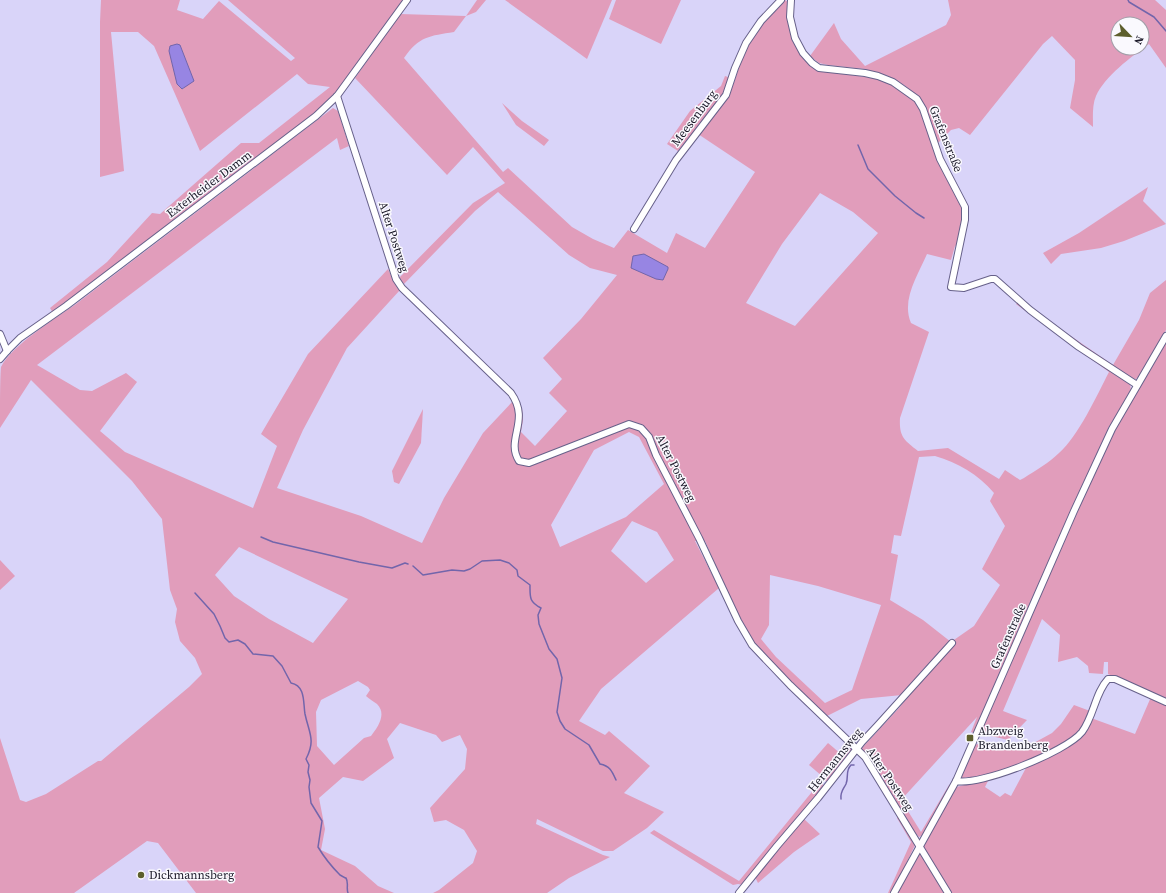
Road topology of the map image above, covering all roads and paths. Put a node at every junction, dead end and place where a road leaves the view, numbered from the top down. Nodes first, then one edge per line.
1 (407, 0) edge
2 (781, 0) edge
3 (791, 0) edge
4 (337, 96) junction
5 (634, 229) dead end
6 (0, 334) edge
7 (1166, 336) edge
8 (7, 351) junction
9 (0, 359) edge
10 (1137, 385) junction
11 (952, 643) dead end
12 (1166, 702) edge
13 (857, 749) junction
14 (956, 781) junction
15 (920, 845) junction
16 (739, 893) edge
17 (894, 893) edge
18 (948, 893) edge

1 - 4 street, Exterheider Damm
2 - 5 street, Meesenburg
3 - 10 street, Grafenstraße
4 - 8 street, Exterheider Damm
4 - 13 street, Alter Postweg
6 - 8 street
7 - 10 street, Grafenstraße
8 - 9 street, Exterheider Damm
10 - 14 street, Grafenstraße
11 - 13 street, Hermannsweg
12 - 14 street
13 - 15 street, Alter Postweg
13 - 16 street, Hermannsweg
14 - 15 street, Grafenstraße
15 - 17 street, Grafenstraße
15 - 18 street, Alter Postweg

